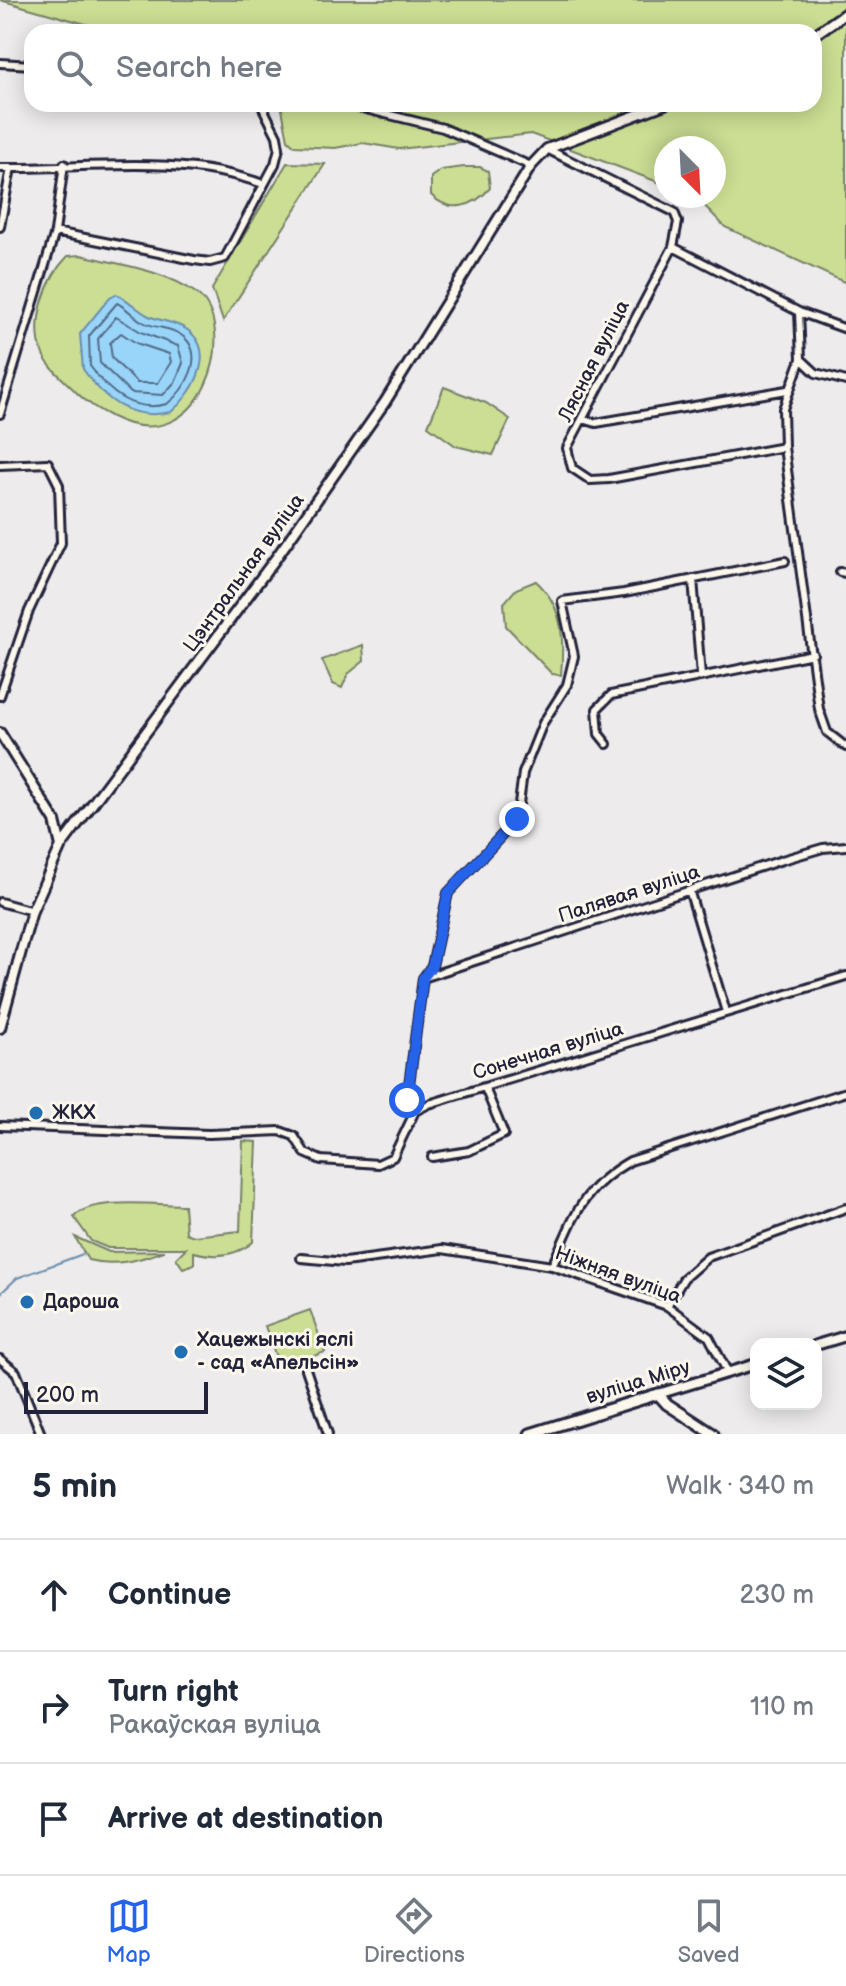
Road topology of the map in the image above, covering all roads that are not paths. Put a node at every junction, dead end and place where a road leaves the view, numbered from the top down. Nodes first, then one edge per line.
1 (846, 13) edge
2 (822, 30) edge
3 (0, 63) edge
4 (24, 64) edge
5 (264, 112) edge
6 (378, 112) edge
7 (644, 112) edge
8 (547, 149) junction
9 (64, 164) junction
10 (531, 166) junction
11 (0, 168) edge
12 (11, 168) junction
13 (263, 184) junction
14 (0, 227) edge
15 (55, 232) junction
16 (673, 247) junction
17 (799, 312) junction
18 (846, 329) edge
19 (801, 359) junction
20 (846, 381) edge
21 (787, 390) junction
22 (0, 414) edge
23 (583, 419) junction
24 (784, 447) junction
25 (0, 465) edge
26 (785, 561) dead end
27 (693, 579) junction
28 (813, 654) junction
29 (701, 676) junction
30 (0, 696) edge
31 (0, 733) edge
32 (607, 744) dead end
33 (846, 747) edge
34 (61, 846) junction
35 (846, 846) edge
36 (690, 893) junction
37 (0, 902) edge
38 (32, 911) junction
39 (846, 976) edge
40 (423, 978) junction
41 (726, 1012) junction
42 (0, 1028) edge
43 (485, 1088) junction
44 (846, 1092) edge
45 (415, 1111) junction
46 (0, 1126) edge
47 (432, 1157) dead end
48 (846, 1208) edge
49 (301, 1258) dead end
50 (552, 1266) junction
51 (667, 1306) junction
52 (846, 1336) edge
53 (822, 1343) edge
54 (0, 1359) edge
55 (750, 1366) edge
56 (306, 1369) dead end
57 (728, 1373) junction
58 (658, 1394) junction
59 (41, 1434) edge
60 (328, 1434) edge
61 (530, 1434) edge
62 (713, 1434) edge

1 - 2 street
3 - 4 street
5 - 13 street
6 - 10 street
7 - 8 street
8 - 10 street, Цэнтральная вуліца
8 - 16 street
9 - 12 street
9 - 13 street
9 - 15 street
10 - 34 street, Цэнтральная вуліца
11 - 12 street
12 - 14 street
13 - 15 street
15 - 22 street
16 - 17 street
16 - 23 street, Лясная вуліца
17 - 18 street
17 - 19 street
19 - 20 street
19 - 21 street
21 - 23 street
21 - 24 street
23 - 24 street, Лясная вуліца
24 - 28 street
25 - 30 street
26 - 27 street
27 - 29 street
27 - 40 street
28 - 29 street
28 - 33 street
29 - 32 street
31 - 34 street
34 - 38 street, Цэнтральная вуліца
35 - 36 street, Палявая вуліца
36 - 40 street, Палявая вуліца
36 - 41 street
37 - 38 street
38 - 42 street, Цэнтральная вуліца
39 - 41 street, Сонечная вуліца
40 - 45 street
41 - 43 street, Сонечная вуліца
43 - 45 street, Сонечная вуліца
43 - 47 street
44 - 50 street
45 - 46 street
48 - 51 street
49 - 50 street, Ніжняя вуліца
50 - 51 street, Ніжняя вуліца
51 - 57 street, Ніжняя вуліца
52 - 53 street
54 - 59 street
55 - 57 street, вуліца Міру
56 - 60 street
57 - 58 street, вуліца Міру
58 - 61 main road, вуліца Міру
58 - 62 main road

